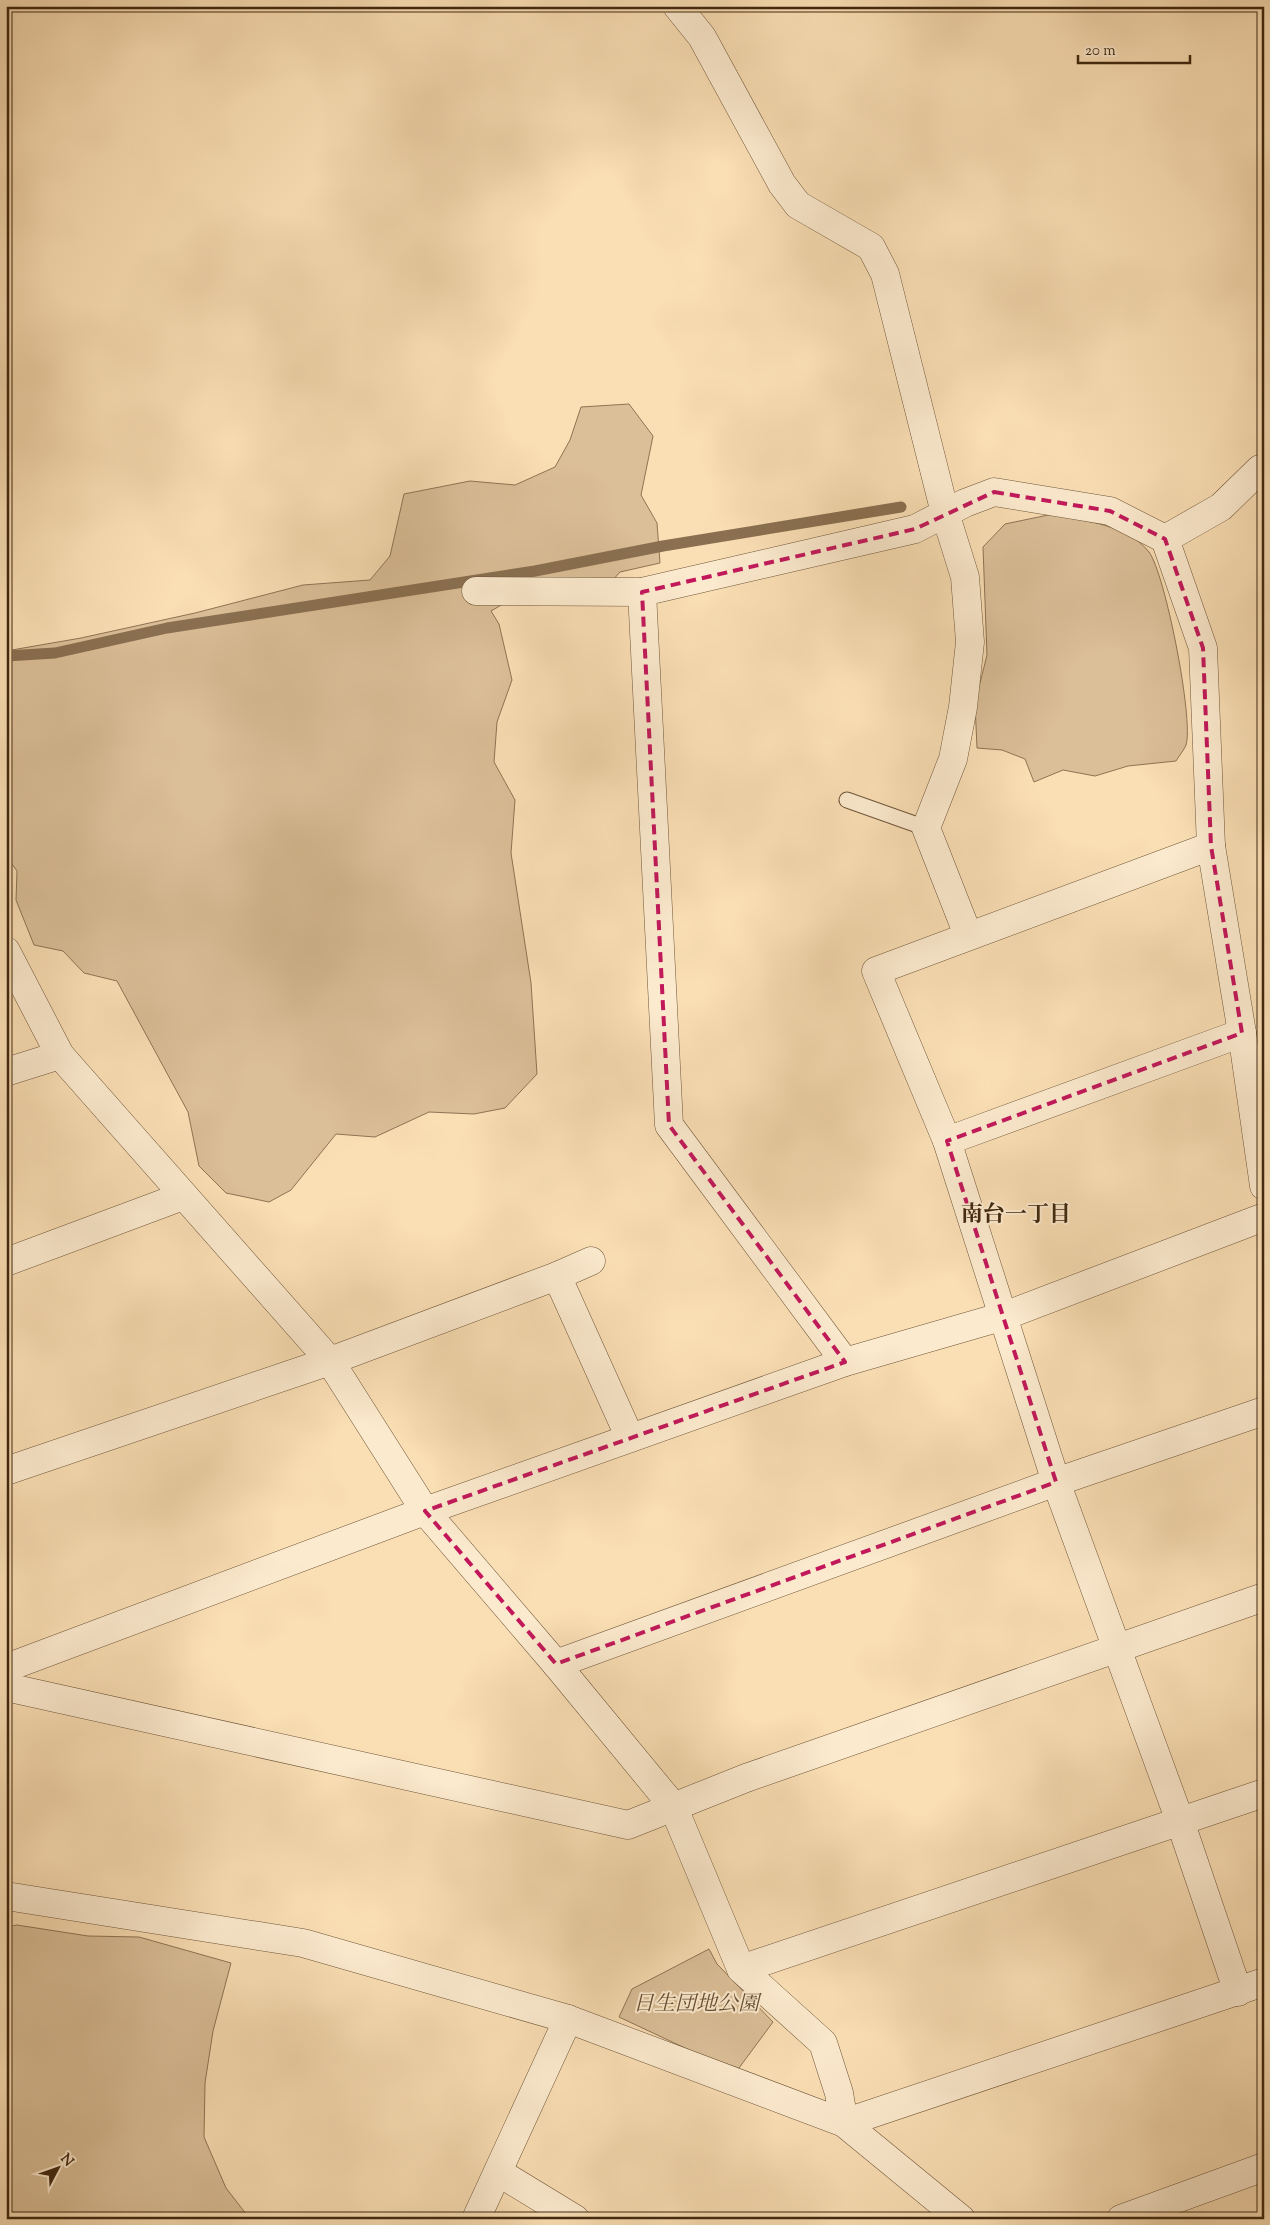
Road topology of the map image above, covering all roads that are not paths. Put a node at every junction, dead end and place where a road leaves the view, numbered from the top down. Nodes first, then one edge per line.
1 (677, 6) edge
2 (1263, 476) edge
3 (945, 513) junction
4 (1165, 538) junction
5 (476, 591) dead end
6 (642, 592) junction
7 (847, 800) dead end
8 (926, 828) junction
9 (1211, 846) junction
10 (968, 934) junction
11 (6, 951) edge
12 (1242, 1033) junction
13 (60, 1055) junction
14 (6, 1072) edge
15 (947, 1141) junction
16 (1264, 1186) edge
17 (183, 1196) junction
18 (1264, 1217) edge
19 (591, 1261) dead end
20 (6, 1262) edge
21 (557, 1276) junction
22 (1004, 1316) junction
23 (330, 1361) junction
24 (845, 1362) junction
25 (1264, 1411) edge
26 (630, 1438) junction
27 (6, 1471) edge
28 (1056, 1482) junction
29 (424, 1511) junction
30 (1264, 1597) edge
31 (1116, 1649) junction
32 (556, 1664) junction
33 (6, 1668) edge
34 (6, 1687) edge
35 (1264, 1792) edge
36 (673, 1806) junction
37 (1180, 1821) junction
38 (6, 1896) edge
39 (741, 1969) junction
40 (1264, 1982) edge
41 (1238, 1992) junction
42 (568, 2019) junction
43 (844, 2123) junction
44 (1264, 2167) edge
45 (498, 2172) junction
46 (476, 2219) edge
47 (575, 2219) edge
48 (961, 2219) edge
49 (1121, 2219) edge

1 - 3 street
2 - 4 street
3 - 4 street
3 - 6 street
3 - 8 street
4 - 9 street
5 - 6 street
6 - 24 street
7 - 8 lane
8 - 10 street
9 - 10 street
9 - 12 street
10 - 15 street
11 - 13 street
12 - 15 street
12 - 16 street
13 - 14 street
13 - 17 street
15 - 22 street
17 - 20 street
17 - 23 street
18 - 22 street
19 - 21 street
21 - 23 street
21 - 26 street
22 - 24 street
22 - 28 street
23 - 27 street
23 - 29 street
24 - 26 street
25 - 28 street
26 - 29 street
28 - 31 street
28 - 32 street
29 - 32 street
29 - 33 street
30 - 31 street
31 - 36 street
31 - 37 street
32 - 36 street
34 - 36 street
35 - 37 street
36 - 39 street
37 - 39 street
37 - 41 street
38 - 42 street
39 - 43 street
40 - 41 street
41 - 43 street
42 - 43 street
42 - 45 street
43 - 48 street
44 - 49 street
45 - 46 street
45 - 47 street

